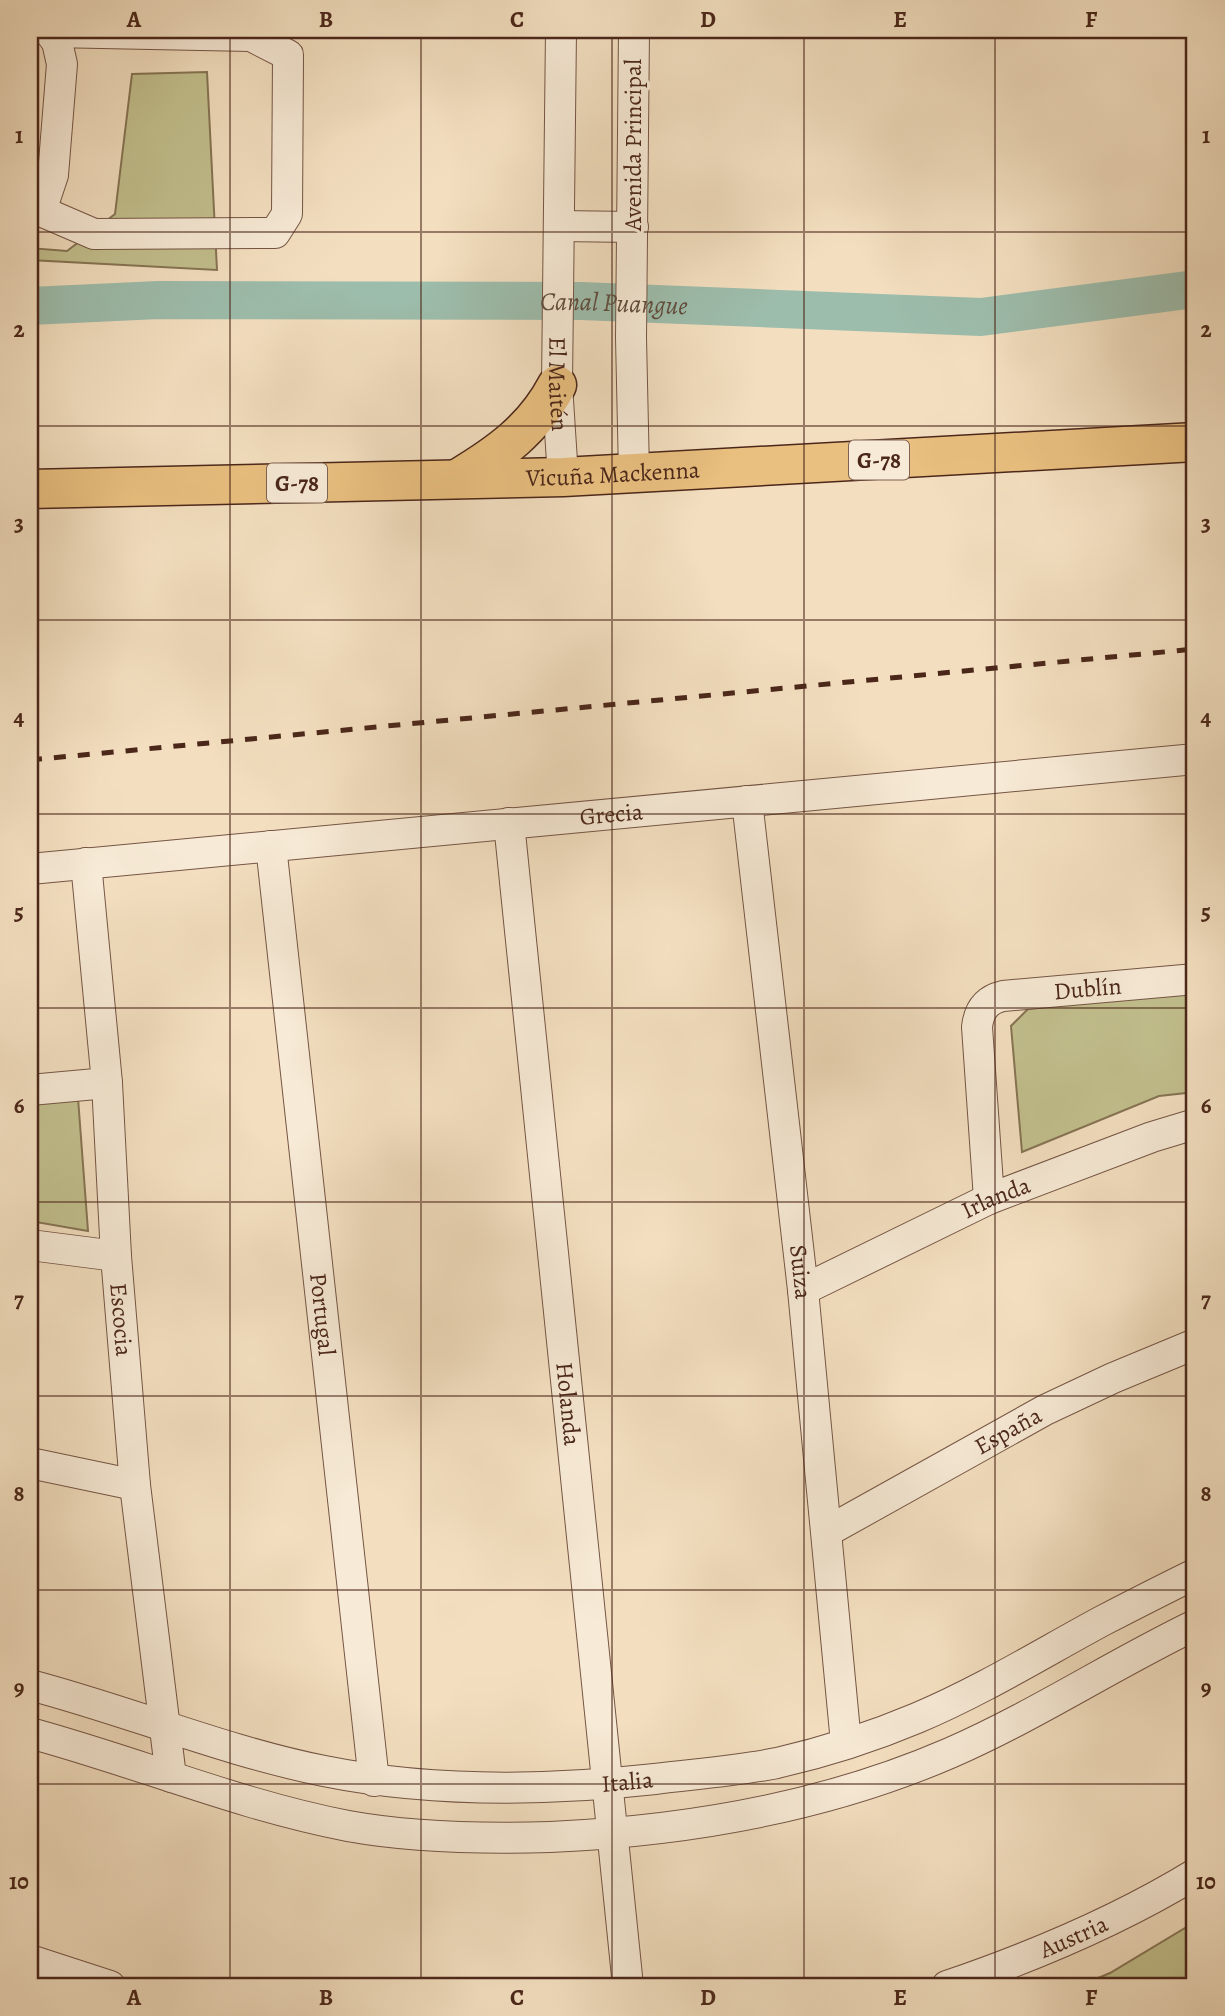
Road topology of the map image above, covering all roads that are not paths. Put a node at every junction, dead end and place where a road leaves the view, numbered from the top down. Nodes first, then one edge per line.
1 (561, 30) edge
2 (634, 30) edge
3 (49, 31) edge
4 (33, 211) edge
5 (633, 227) junction
6 (558, 236) junction
7 (557, 385) junction
8 (1195, 442) edge
9 (634, 473) junction
10 (563, 477) junction
11 (457, 479) junction
12 (30, 489) edge
13 (1195, 759) edge
14 (747, 801) junction
15 (509, 823) junction
16 (271, 846) junction
17 (86, 863) junction
18 (30, 869) edge
19 (1195, 979) edge
20 (107, 1083) junction
21 (30, 1090) edge
22 (1195, 1124) edge
23 (989, 1199) junction
24 (30, 1245) edge
25 (116, 1256) junction
26 (803, 1290) junction
27 (1195, 1344) edge
28 (30, 1463) edge
29 (135, 1485) junction
30 (828, 1531) junction
31 (1195, 1574) edge
32 (1195, 1625) edge
33 (30, 1685) edge
34 (167, 1727) junction
35 (30, 1733) edge
36 (846, 1743) junction
37 (172, 1777) junction
38 (374, 1781) junction
39 (607, 1784) junction
40 (612, 1833) junction
41 (1195, 1874) edge
42 (30, 1960) edge
43 (110, 1986) edge
44 (628, 1986) edge
45 (947, 1986) edge

1 - 6 street
2 - 5 street, Avenida Principal
3 - 4 street
3 - 4 street
5 - 6 street
5 - 9 street, Avenida Principal
6 - 7 street, El Maitén
7 - 10 street, El Maitén
7 - 11 main road
8 - 9 main road, Vicuña Mackenna / G-78
9 - 10 main road, Vicuña Mackenna / G-78
10 - 11 main road, Vicuña Mackenna / G-78
11 - 12 main road, Vicuña Mackenna / G-78
13 - 14 street, Grecia
14 - 15 street, Grecia
14 - 26 street, Suiza
15 - 16 street, Grecia
15 - 39 street, Holanda
16 - 17 street, Grecia
16 - 38 street, Portugal
17 - 18 street, Grecia
17 - 20 street, Escocia
19 - 23 street, Dublín
20 - 21 street
20 - 25 street, Escocia
22 - 23 street, Irlanda
23 - 26 street, Irlanda
24 - 25 street
25 - 29 street, Escocia
26 - 30 street, Suiza
27 - 30 street, España
28 - 29 street
29 - 34 street, Escocia
30 - 36 street, Suiza
31 - 36 street, Italia
32 - 40 street, Italia
33 - 34 street, Italia
34 - 37 street, Escocia
34 - 38 street, Italia
35 - 37 street, Italia
36 - 39 street, Italia
37 - 40 street, Italia
38 - 39 street, Italia
39 - 40 street, Holanda
40 - 44 street, Holanda
41 - 45 street, Austria
42 - 43 street

